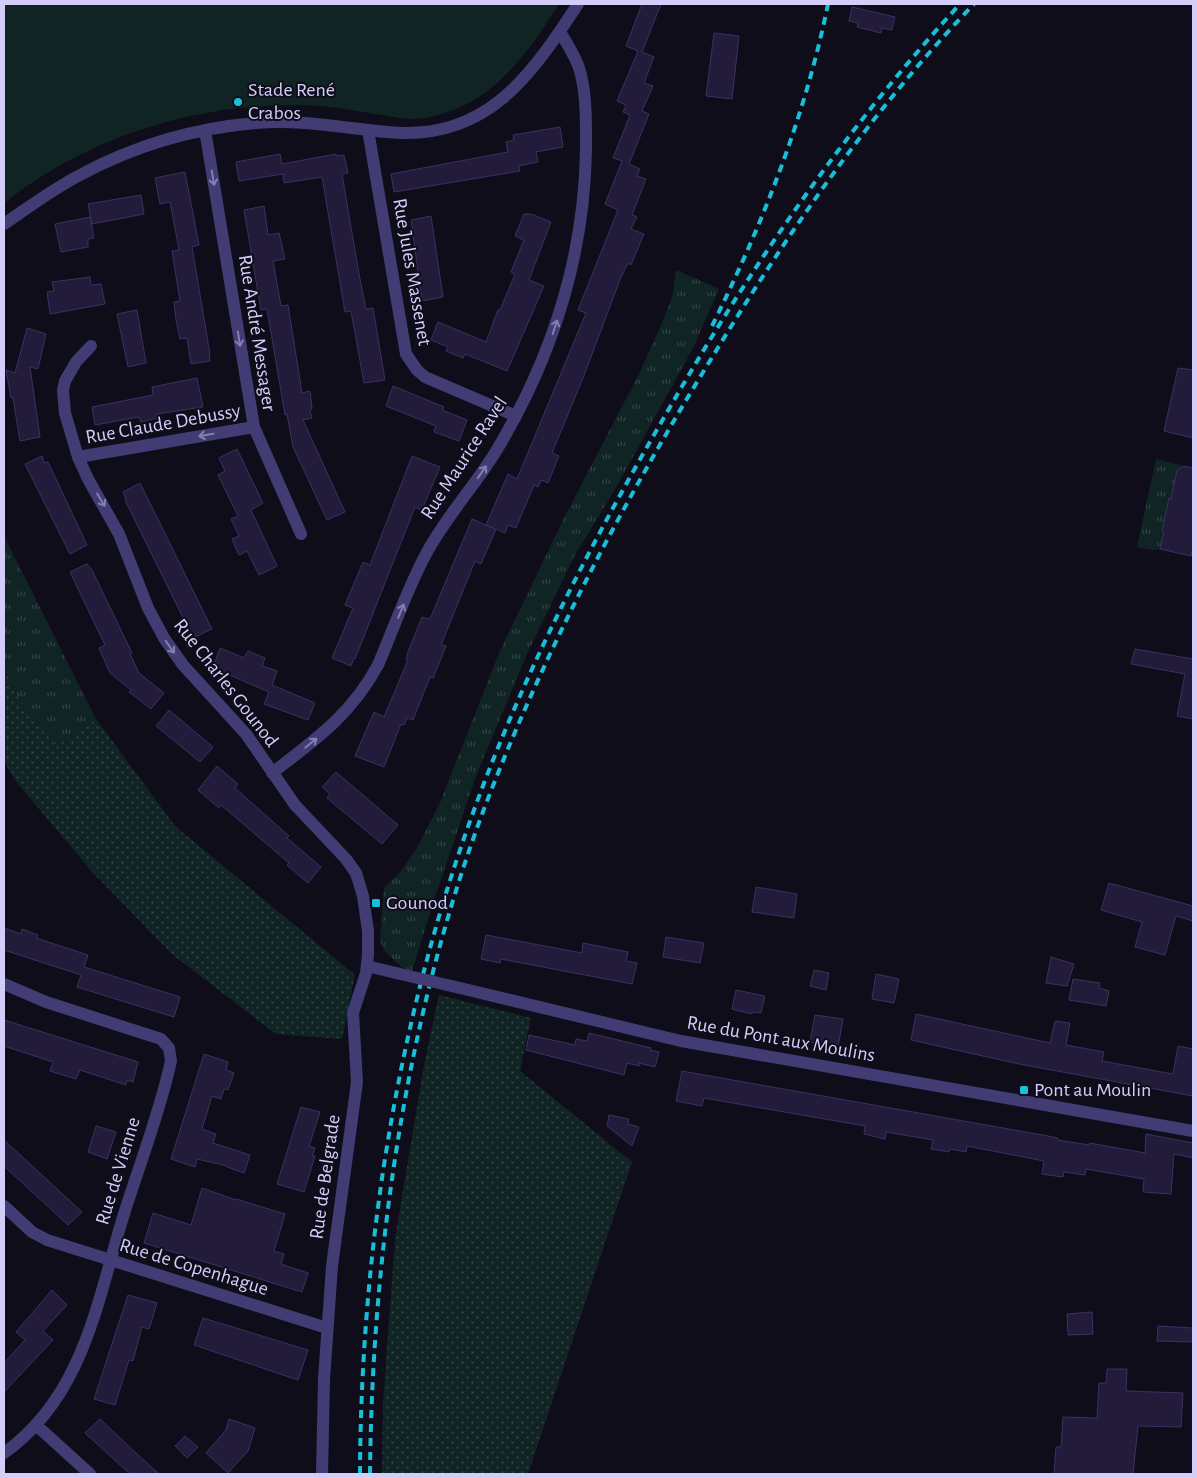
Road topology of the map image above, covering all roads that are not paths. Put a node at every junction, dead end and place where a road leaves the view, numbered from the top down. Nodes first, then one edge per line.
1 (578, 4) edge
2 (560, 32) junction
3 (205, 130) junction
4 (368, 130) junction
5 (4, 224) edge
6 (91, 346) dead end
7 (516, 416) junction
8 (254, 427) junction
9 (78, 457) junction
10 (301, 534) dead end
11 (272, 773) junction
12 (361, 888) joint
13 (367, 966) junction
14 (4, 984) edge
15 (1193, 1131) edge
16 (4, 1206) edge
17 (110, 1261) junction
18 (327, 1328) junction
19 (36, 1426) junction
20 (4, 1453) edge
21 (90, 1474) edge
22 (322, 1474) edge

1 - 2 street
2 - 4 street
7 -> 2 street, Rue Maurice Ravel
3 - 4 street
3 - 5 street
3 -> 8 street, Rue André Messager
4 - 7 street, Rue Jules Massenet
6 - 9 street, Rue Charles Gounod
11 -> 7 street, Rue Maurice Ravel
8 -> 9 street, Rue Claude Debussy
8 - 10 street, Rue André Messager
9 -> 11 street, Rue Charles Gounod
11 - 12 street, Rue Charles Gounod
12 - 13 street, Rue de Belgrade
13 - 15 street, Rue du Pont aux Moulins, bridge
13 - 18 street, Rue de Belgrade
14 - 17 street, Rue de Vienne
16 - 17 street, Rue de Copenhague
17 - 18 street, Rue de Copenhague
17 - 19 street, Rue de Vienne
18 - 22 street, Rue de Belgrade
19 - 20 street, Rue de Vienne
19 - 21 street

